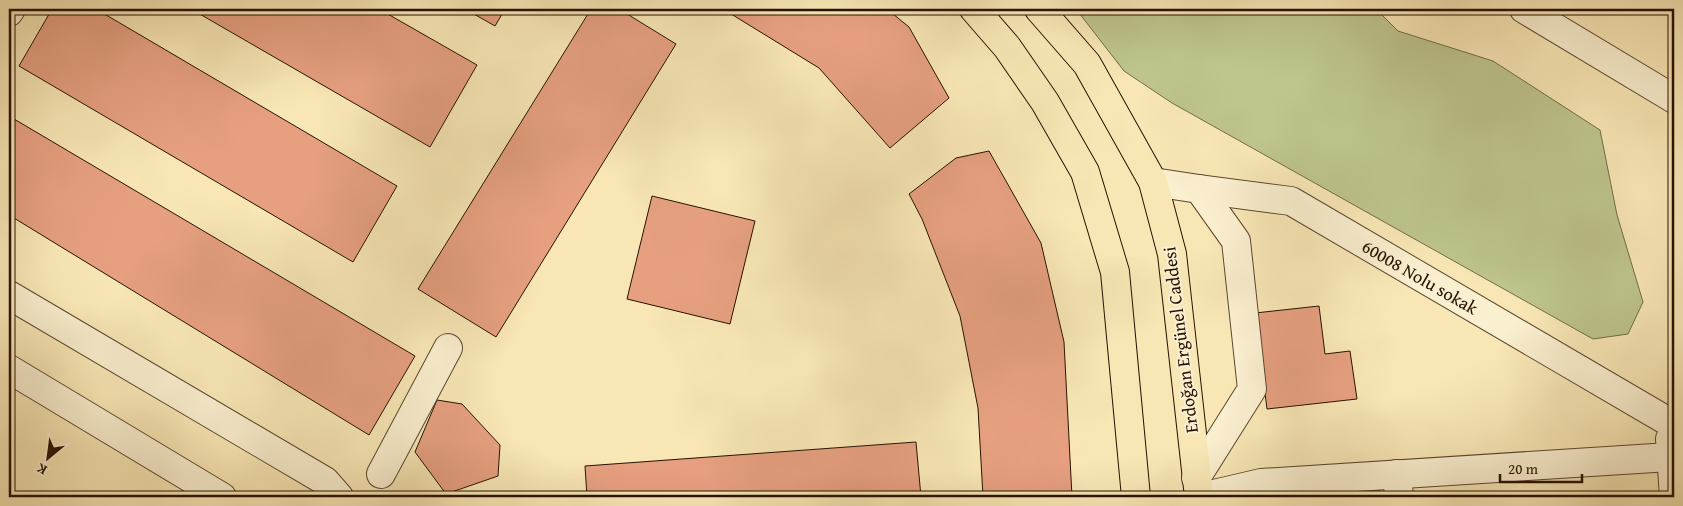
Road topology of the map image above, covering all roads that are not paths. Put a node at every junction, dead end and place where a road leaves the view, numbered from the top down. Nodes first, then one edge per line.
1 (11, 9) edge
2 (974, 9) edge
3 (1039, 9) edge
4 (1524, 9) edge
5 (9, 12) edge
6 (1674, 99) edge
7 (1153, 182) junction
8 (1199, 190) junction
9 (9, 295) edge
10 (448, 348) dead end
11 (9, 369) edge
12 (1672, 419) edge
13 (1670, 457) junction
14 (381, 474) dead end
15 (1398, 486) edge
16 (1199, 491) edge
17 (222, 497) edge
18 (339, 497) edge
19 (1136, 497) edge
20 (1674, 497) edge

1 - 5 street
2 - 19 main road
3 - 7 main road, Erdoğan Ergünel Caddesi
4 - 6 street
7 - 8 street, 60008 Nolu sokak
7 - 16 main road, Erdoğan Ergünel Caddesi
8 - 12 street, 60008 Nolu sokak
8 - 16 street
9 - 18 street
10 - 14 street
11 - 17 street
12 - 13 street
13 - 15 street
13 - 20 street
15 - 16 street

